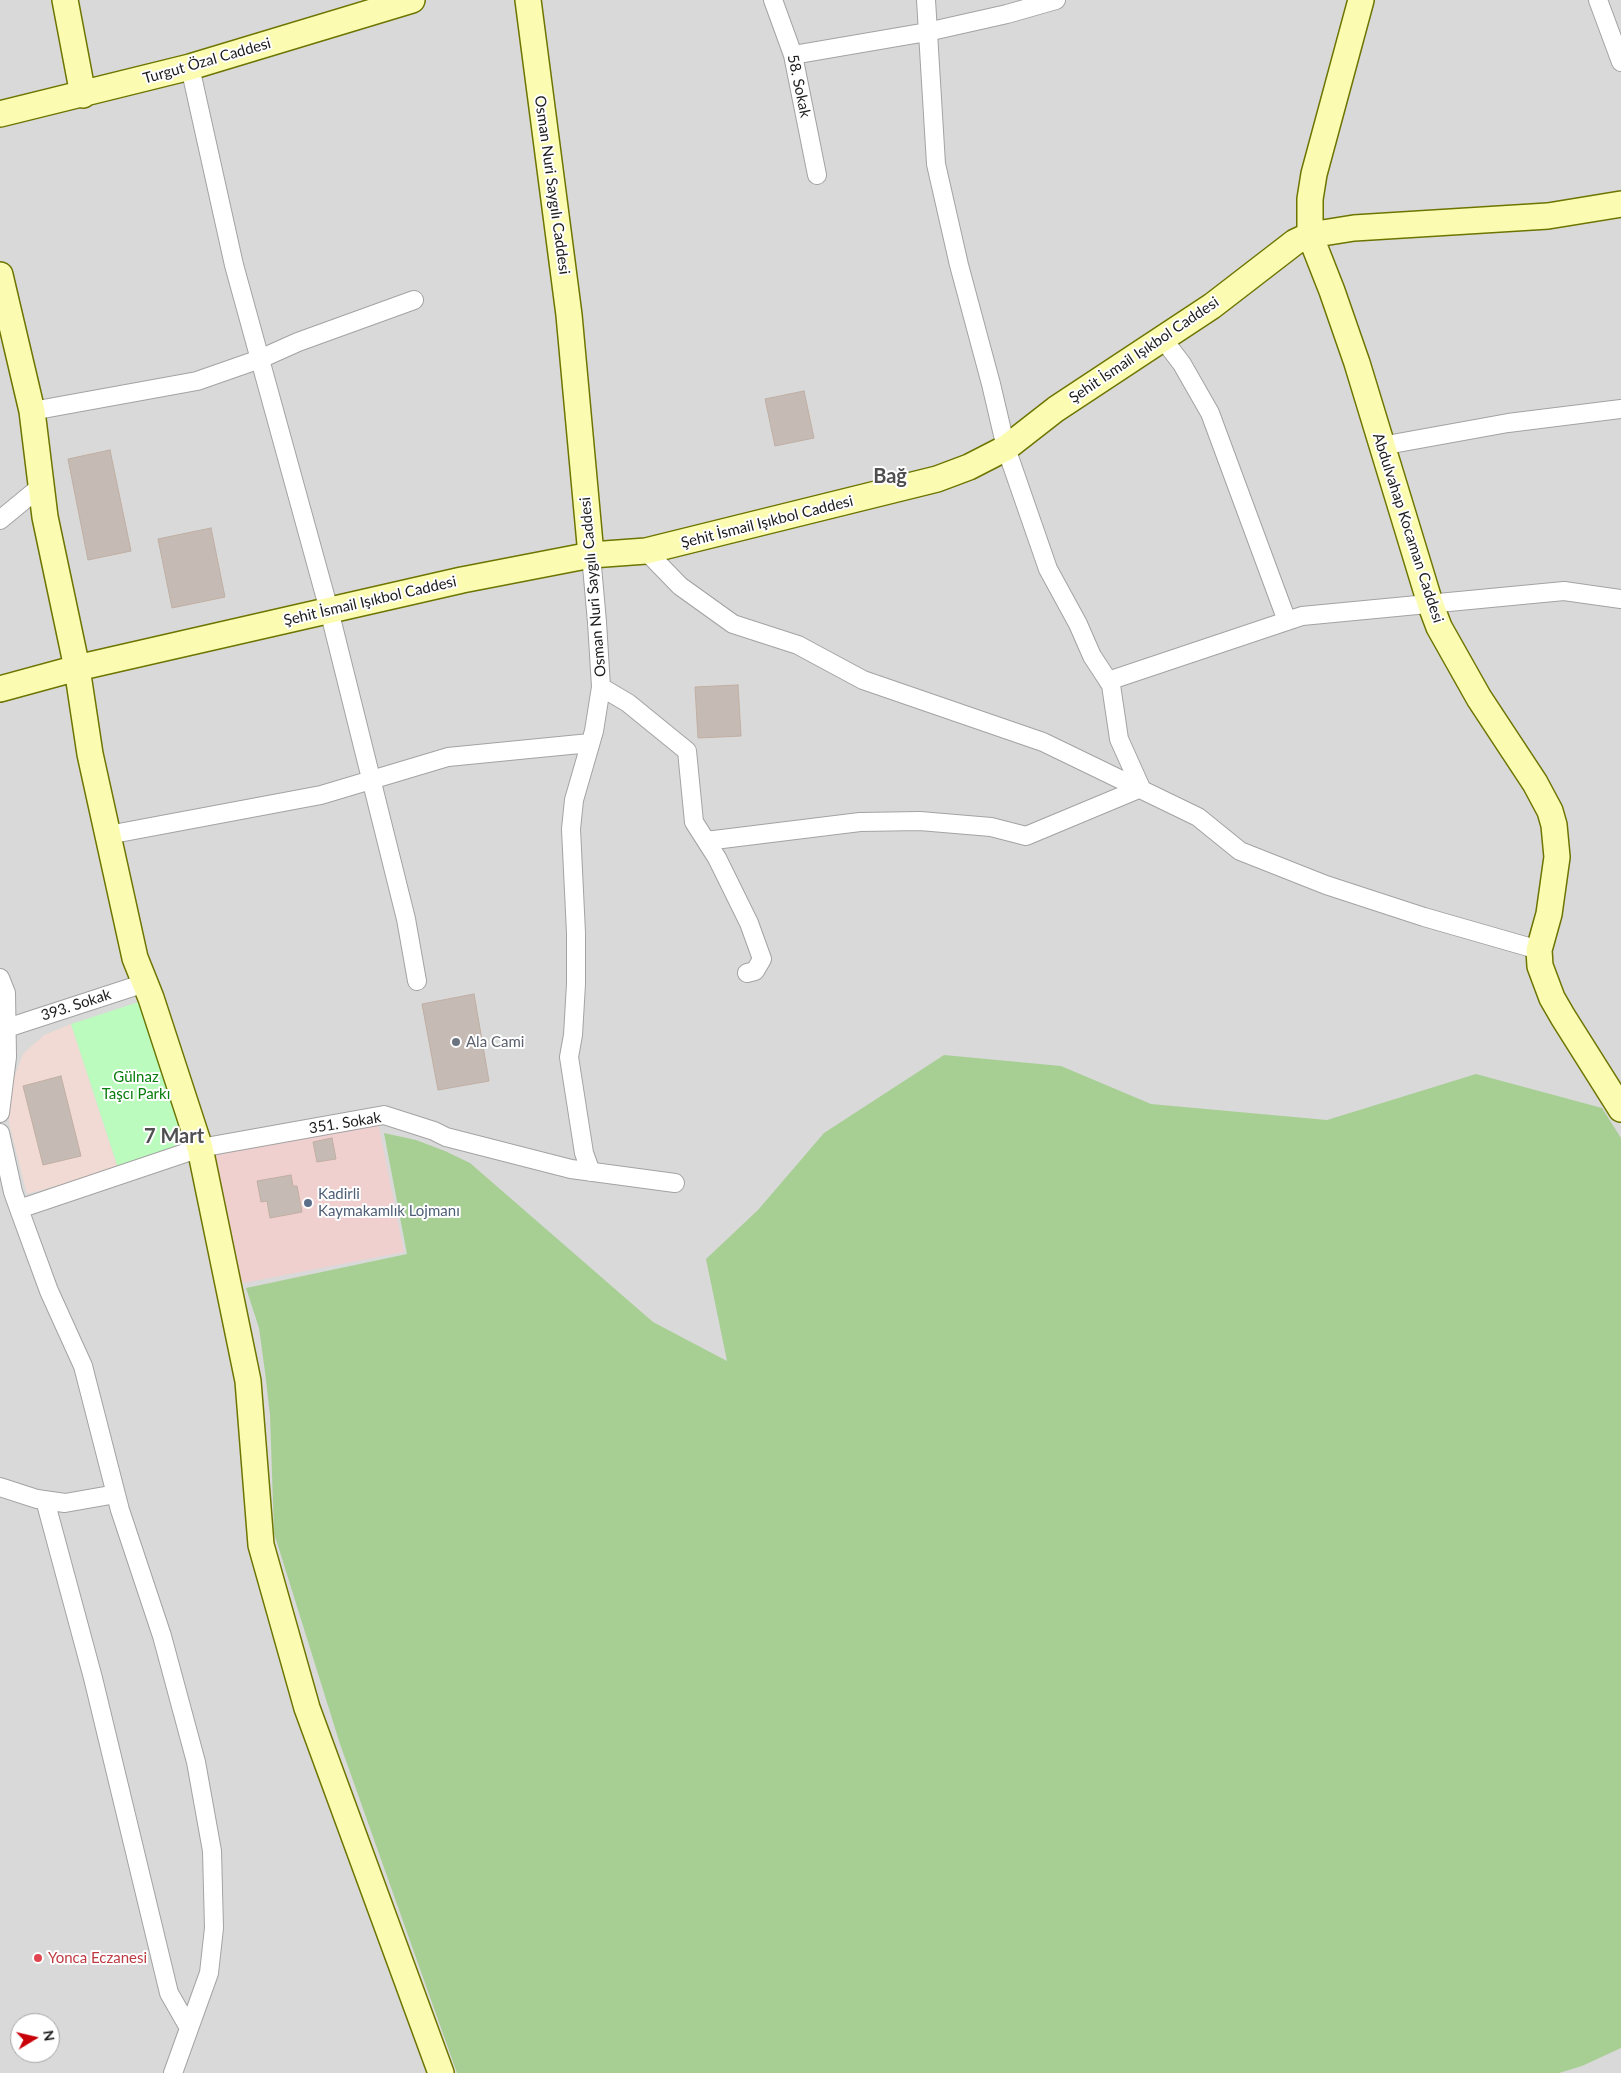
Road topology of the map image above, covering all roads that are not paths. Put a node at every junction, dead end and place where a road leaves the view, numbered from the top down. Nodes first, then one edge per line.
1 (65, 0) edge
2 (412, 0) edge
3 (528, 0) edge
4 (773, 0) edge
5 (926, 0) edge
6 (1056, 0) edge
7 (1361, 0) edge
8 (1598, 0) edge
9 (375, 6) edge
10 (927, 32) junction
11 (793, 56) junction
12 (1621, 62) edge
13 (190, 67) junction
14 (83, 95) junction
15 (0, 114) edge
16 (817, 175) dead end
17 (1621, 204) edge
18 (1310, 235) junction
19 (0, 275) edge
20 (414, 300) dead end
21 (1163, 339) junction
22 (260, 360) junction
23 (1621, 409) edge
24 (32, 411) junction
25 (1381, 446) junction
26 (1006, 448) junction
27 (40, 487) junction
28 (0, 520) edge
29 (646, 551) junction
30 (590, 555) junction
31 (1621, 599) edge
32 (1430, 603) junction
33 (329, 610) junction
34 (1287, 621) junction
35 (77, 668) junction
36 (1108, 681) junction
37 (600, 687) junction
38 (0, 689) edge
39 (590, 743) junction
40 (371, 780) junction
41 (1141, 788) junction
42 (108, 836) junction
43 (706, 841) junction
44 (1539, 950) junction
45 (746, 972) dead end
46 (0, 978) edge
47 (416, 981) dead end
48 (145, 982) junction
49 (7, 1028) junction
50 (3, 1066) edge
51 (1621, 1109) edge
52 (0, 1114) edge
53 (0, 1133) edge
54 (200, 1148) junction
55 (591, 1172) junction
56 (675, 1183) dead end
57 (19, 1209) junction
58 (0, 1487) edge
59 (116, 1494) junction
60 (45, 1500) junction
61 (190, 2028) junction
62 (173, 2073) edge
63 (441, 2073) edge

1 - 14 street
2 - 9 street, Turgut Özal Caddesi
3 - 30 street, Osman Nuri Saygılı Caddesi
4 - 11 street, 58. Sokak
5 - 10 street
6 - 10 street
7 - 18 street, Abdulvahap Kocaman Caddesi
8 - 12 street
9 - 13 street, Turgut Özal Caddesi
10 - 11 street
10 - 26 street
11 - 16 street, 58. Sokak
13 - 14 street, Turgut Özal Caddesi
13 - 22 street
14 - 15 street, Turgut Özal Caddesi
17 - 18 street, Şehit İsmail Işıkbol Caddesi
18 - 21 street, Şehit İsmail Işıkbol Caddesi
18 - 25 street, Abdulvahap Kocaman Caddesi
19 - 24 street
20 - 22 street
21 - 26 street, Şehit İsmail Işıkbol Caddesi
21 - 34 street
22 - 24 street
22 - 33 street
23 - 25 street
24 - 27 street
25 - 32 street, Abdulvahap Kocaman Caddesi
26 - 29 street, Şehit İsmail Işıkbol Caddesi
26 - 36 street
27 - 28 street
27 - 35 street
29 - 30 street, Şehit İsmail Işıkbol Caddesi
29 - 41 street
30 - 33 street, Şehit İsmail Işıkbol Caddesi
30 - 37 street, Osman Nuri Saygılı Caddesi
31 - 32 street
32 - 34 street
32 - 44 street, Abdulvahap Kocaman Caddesi
33 - 35 street, Şehit İsmail Işıkbol Caddesi
33 - 40 street
34 - 36 street
35 - 38 street, Şehit İsmail Işıkbol Caddesi
35 - 42 street
36 - 41 street
37 - 39 street, Osman Nuri Saygılı Caddesi
37 - 43 street
39 - 40 street
39 - 55 street, Osman Nuri Saygılı Caddesi
40 - 42 street
40 - 47 street
41 - 43 street
41 - 44 street
42 - 48 street
43 - 45 street
44 - 51 street, Abdulvahap Kocaman Caddesi
46 - 49 street
48 - 49 street, 393. Sokak
48 - 54 street
49 - 50 street
50 - 52 street
53 - 57 street
54 - 55 street, 351. Sokak
54 - 57 street, 351. Sokak
54 - 63 street
55 - 56 street, 351. Sokak
57 - 59 street
58 - 60 street
59 - 60 street
59 - 61 street
60 - 61 street
61 - 62 street

